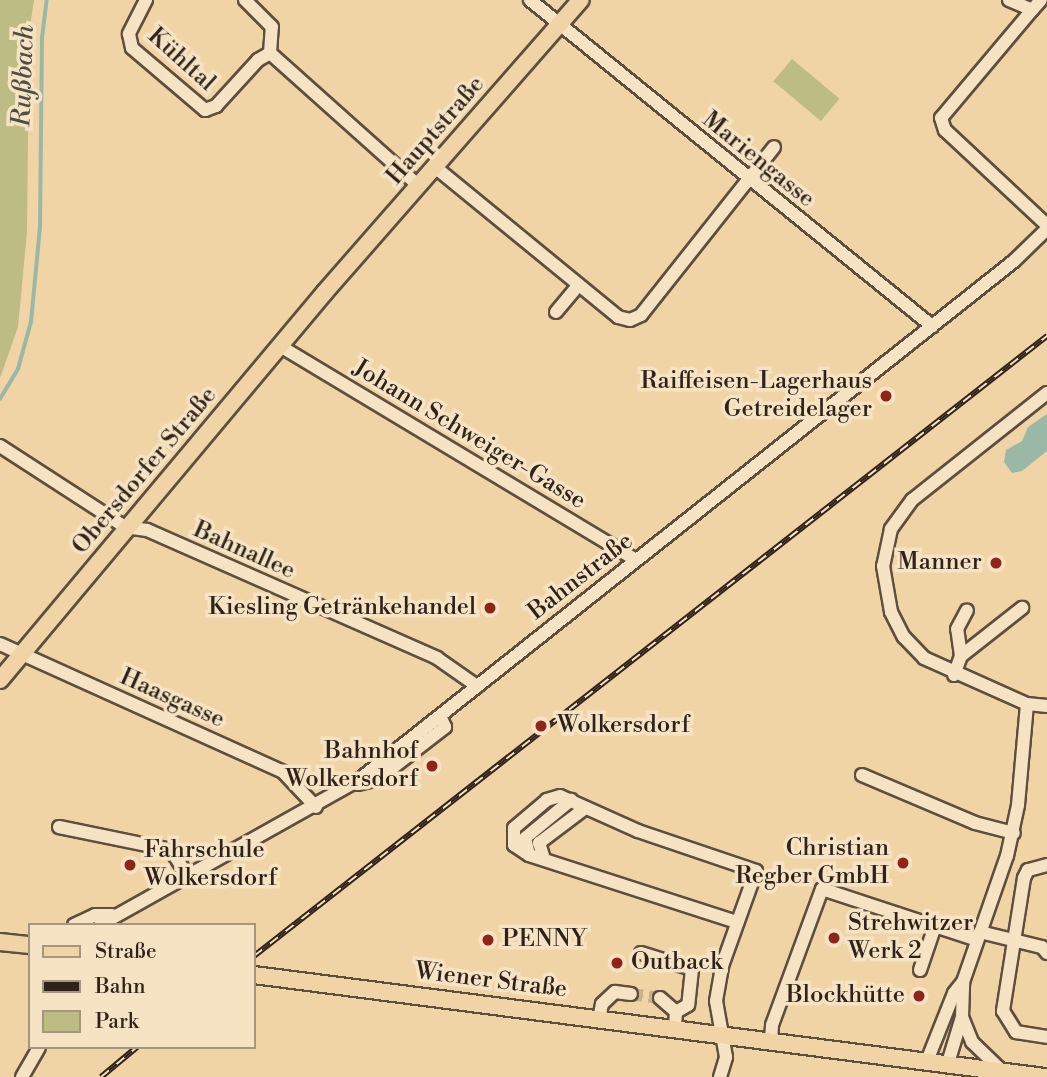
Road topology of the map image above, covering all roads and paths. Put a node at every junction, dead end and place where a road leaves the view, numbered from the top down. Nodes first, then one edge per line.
1 (146, 0) edge
2 (245, 0) edge
3 (530, 0) edge
4 (581, 0) edge
5 (1009, 0) edge
6 (1037, 5) edge
7 (559, 25) junction
8 (270, 53) junction
9 (774, 148) dead end
10 (435, 167) junction
11 (749, 178) junction
12 (419, 186) junction
13 (1047, 227) edge
14 (579, 285) junction
15 (325, 292) joint
16 (556, 312) dead end
17 (932, 327) junction
18 (280, 346) junction
19 (1047, 393) edge
20 (0, 446) edge
21 (125, 527) junction
22 (636, 560) junction
23 (1023, 608) dead end
24 (967, 610) dead end
25 (0, 644) edge
26 (22, 656) junction
27 (961, 656) junction
28 (954, 675) junction
29 (0, 680) edge
30 (477, 686) junction
31 (1027, 704) junction
32 (1047, 706) edge
33 (862, 775) dead end
34 (316, 807) junction
35 (584, 809) junction
36 (59, 827) dead end
37 (1014, 833) junction
38 (544, 859) junction
39 (1047, 865) edge
40 (186, 873) junction
41 (112, 920) edge
42 (737, 922) junction
43 (78, 923) edge
44 (935, 926) junction
45 (979, 936) junction
46 (1014, 941) junction
47 (0, 942) edge
48 (28, 945) edge
49 (640, 953) dead end
50 (1047, 953) edge
51 (920, 970) dead end
52 (261, 976) edge
53 (963, 982) junction
54 (631, 994) tunnel mouth
55 (660, 998) dead end
56 (962, 1017) junction
57 (599, 1019) junction
58 (676, 1020) junction
59 (722, 1034) junction
60 (1047, 1037) edge
61 (771, 1040) junction
62 (37, 1049) edge
63 (927, 1061) junction
64 (948, 1063) junction
65 (1000, 1070) junction
66 (22, 1077) edge
67 (720, 1077) edge
68 (1045, 1077) edge

1 - 8 street, Kühltal
2 - 8 street
3 - 7 street, Mariengasse
4 - 7 main road, Hauptstraße
5 - 6 street
6 - 13 street
7 - 10 main road, Hauptstraße
7 - 11 street, Mariengasse
8 - 12 street
9 - 11 street
10 - 12 main road, Hauptstraße
10 - 14 street
11 - 14 street
11 - 17 street, Mariengasse
12 - 15 main road, Hauptstraße
13 - 17 street, Bahnstraße
14 - 16 street
15 - 18 main road, Obersdorfer Straße
17 - 22 street, Bahnstraße
18 - 21 main road, Obersdorfer Straße
18 - 22 street, Johann Schweiger-Gasse
19 - 28 street
20 - 21 street, Bahnallee
21 - 26 main road, Obersdorfer Straße
21 - 30 street, Bahnallee
22 - 30 street, Bahnstraße
23 - 27 street
24 - 27 street
25 - 26 street, Haasgasse
26 - 29 main road, Obersdorfer Straße
26 - 34 street, Haasgasse
27 - 28 street
28 - 31 street
30 - 34 street, Bahnstraße
31 - 32 street
31 - 37 street
33 - 37 street
34 - 40 street, Bahnstraße
35 - 38 street
35 - 38 street
35 - 42 street
36 - 40 street
37 - 45 street
38 - 42 street
39 - 46 street
40 - 41 street, Bahnstraße
41 - 43 street, Bahnstraße
42 - 59 street
44 - 45 street
44 - 51 street
44 - 61 street
45 - 46 street
45 - 53 street
46 - 50 street
46 - 60 street
47 - 48 main road
49 - 58 street
52 - 57 main road, Wiener Straße
53 - 56 street
53 - 63 street
54 - 57 street
55 - 58 street
56 - 64 street
56 - 65 street
57 - 58 main road, Wiener Straße
58 - 59 main road, Wiener Straße
59 - 61 main road, Wiener Straße
59 - 67 street
61 - 63 main road, Wiener Straße
62 - 66 street
63 - 64 main road, Wiener Straße
64 - 65 main road, Wiener Straße
65 - 68 main road, Wiener Straße

